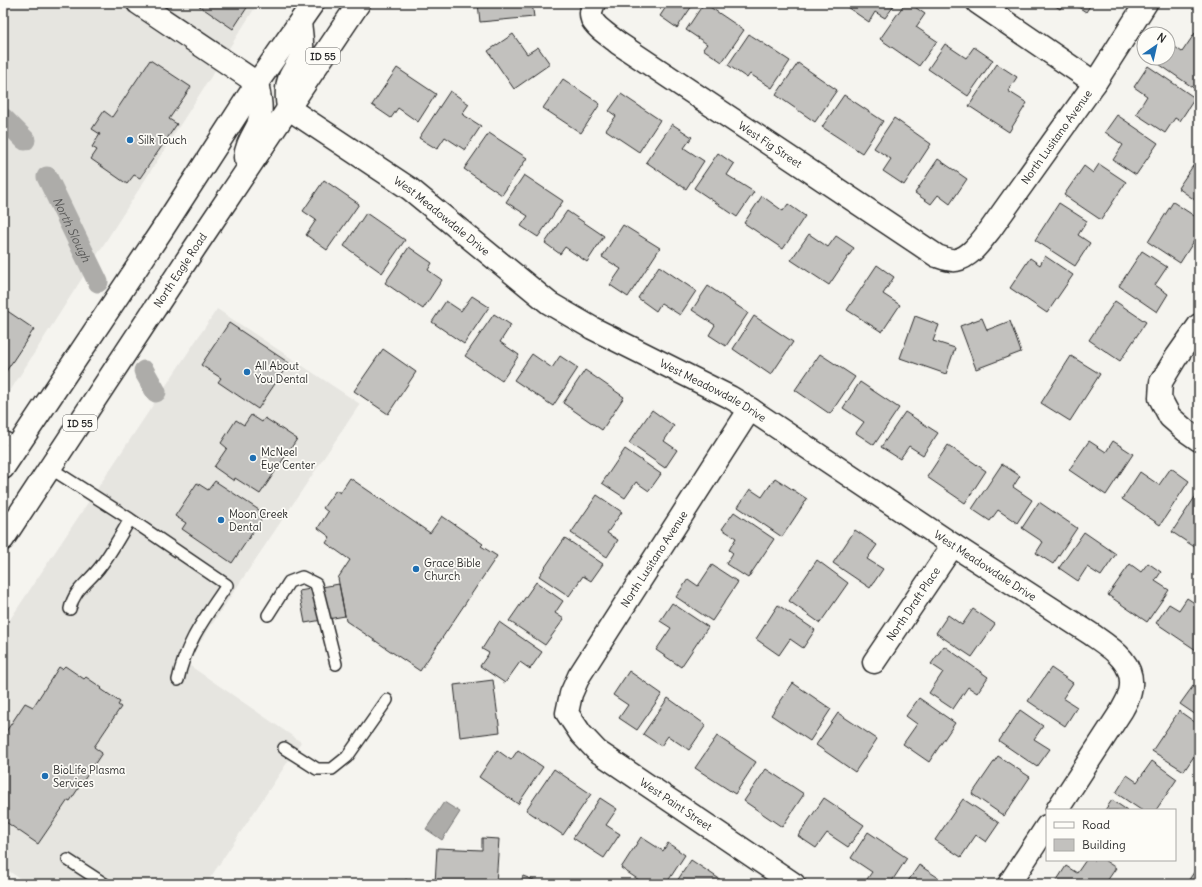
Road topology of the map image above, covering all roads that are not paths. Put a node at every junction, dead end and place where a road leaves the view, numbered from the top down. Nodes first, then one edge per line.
1 (138, 3) edge
2 (312, 3) edge
3 (359, 3) edge
4 (978, 3) edge
5 (1146, 3) edge
6 (592, 10) edge
7 (300, 22) junction
8 (1095, 83) junction
9 (257, 84) junction
10 (288, 108) junction
11 (248, 168) junction
12 (956, 260) joint
13 (1199, 325) edge
14 (750, 409) junction
15 (1199, 440) edge
16 (10, 441) edge
17 (3, 468) edge
18 (50, 468) junction
19 (130, 519) junction
20 (3, 539) edge
21 (953, 545) junction
22 (70, 609) dead end
23 (268, 614) dead end
24 (874, 662) dead end
25 (336, 664) dead end
26 (178, 680) dead end
27 (386, 700) dead end
28 (567, 713) joint
29 (284, 748) dead end
30 (1058, 809) edge
31 (1046, 828) edge
32 (68, 860) dead end
33 (105, 884) edge
34 (794, 884) edge
35 (1009, 884) edge

1 - 9 main road
2 - 7 main road
3 - 10 main road, North Eagle Road / ID 55
4 - 8 main road
5 - 8 main road, North Lusitano Avenue
6 - 12 main road, West Fig Street
7 - 9 main road
7 - 10 main road
8 - 12 main road, North Lusitano Avenue
9 - 11 main road
9 - 16 main road
10 - 11 main road, North Eagle Road / ID 55
10 - 14 main road, West Meadowdale Drive
11 - 18 main road, North Eagle Road / ID 55
13 - 15 main road
14 - 21 main road, West Meadowdale Drive
14 - 28 main road, North Lusitano Avenue
16 - 17 main road
18 - 19 lane
18 - 20 main road, North Eagle Road / ID 55
19 - 22 lane
19 - 26 lane
21 - 24 main road, North Draft Place
21 - 30 main road, West Meadowdale Drive
23 - 25 lane
27 - 29 lane
28 - 34 main road, West Paint Street
31 - 35 main road
32 - 33 lane

